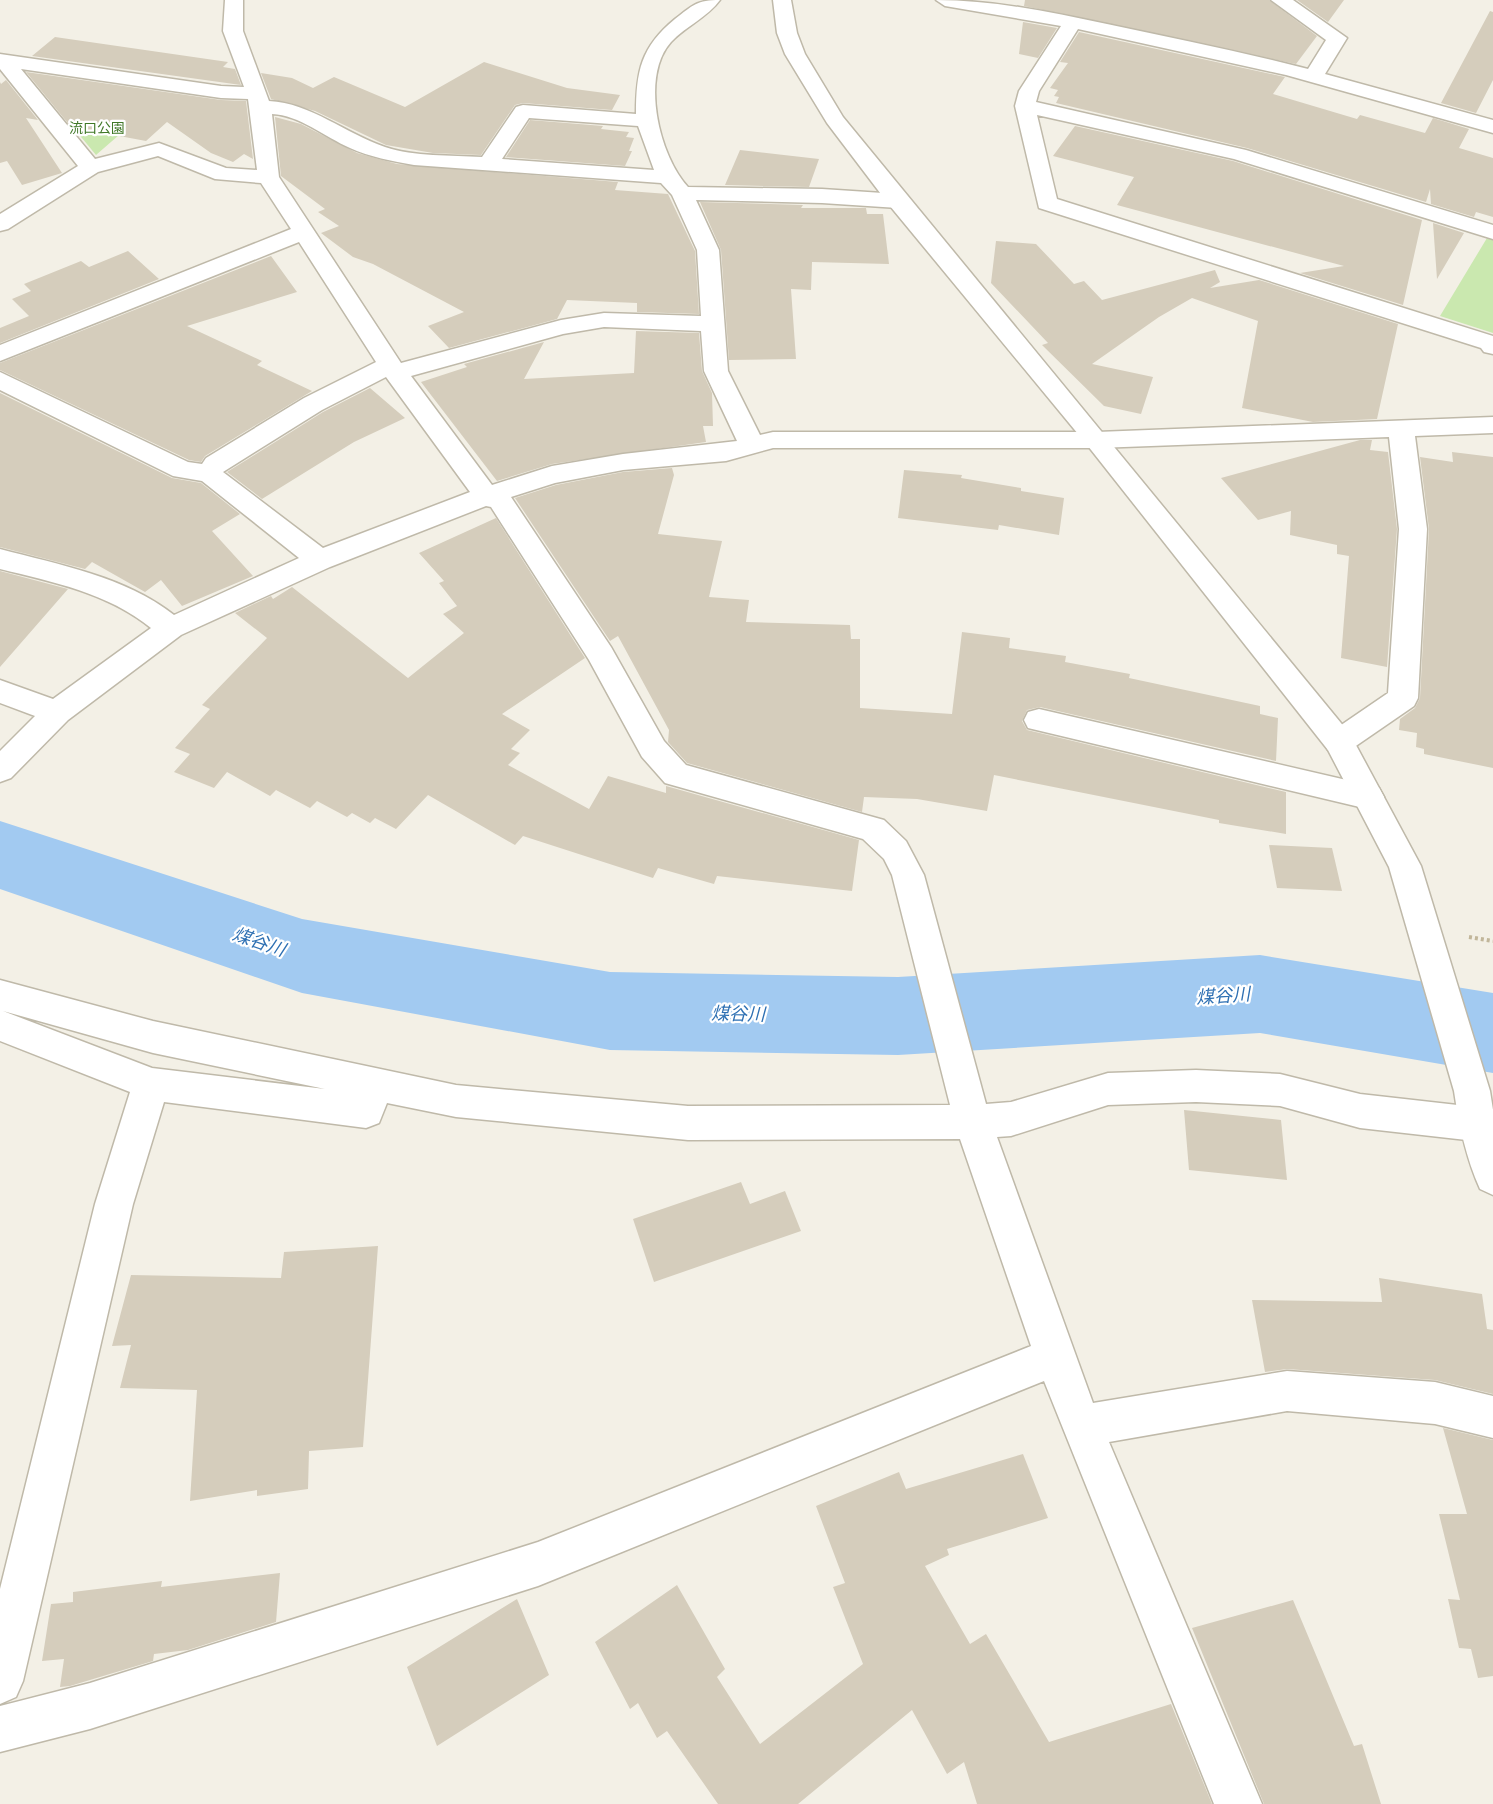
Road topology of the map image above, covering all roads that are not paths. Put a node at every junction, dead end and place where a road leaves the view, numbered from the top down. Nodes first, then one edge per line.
1 (234, 0) edge
2 (711, 0) edge
3 (782, 0) edge
4 (1280, 0) edge
5 (956, 1) edge
6 (1072, 22) junction
7 (1, 60) edge
8 (1313, 77) junction
9 (258, 100) junction
10 (1024, 106) junction
11 (646, 121) junction
12 (1493, 127) edge
13 (489, 163) junction
14 (90, 167) junction
15 (268, 177) junction
16 (674, 185) junction
17 (898, 201) junction
18 (0, 224) edge
19 (303, 232) junction
20 (1493, 232) edge
21 (714, 324) junction
22 (1493, 346) edge
23 (0, 354) edge
24 (393, 368) junction
25 (0, 380) edge
26 (1493, 424) edge
27 (1401, 428) junction
28 (1097, 440) junction
29 (752, 445) junction
30 (210, 474) junction
31 (486, 496) junction
32 (0, 559) edge
33 (320, 560) junction
34 (171, 628) junction
35 (0, 691) edge
36 (57, 712) junction
37 (1039, 720) dead end
38 (13, 741) edge
39 (1339, 742) junction
40 (1, 769) edge
41 (1368, 797) junction
42 (0, 995) edge
43 (0, 1025) edge
44 (150, 1084) junction
45 (377, 1084) junction
46 (1481, 1114) edge
47 (974, 1122) junction
48 (1493, 1177) edge
49 (1057, 1356) junction
50 (1493, 1417) edge
51 (1081, 1426) junction
52 (0, 1681) edge
53 (0, 1729) edge
54 (1238, 1804) edge

1 - 9 street
2 - 11 street
3 - 17 street
4 - 8 street
5 - 6 street
6 - 8 street
6 - 10 street
7 - 9 street
7 - 14 street
8 - 12 street
9 - 13 street
9 - 15 street
10 - 20 street
10 - 22 street
11 - 13 street
11 - 16 street
13 - 16 street
14 - 15 street
14 - 18 street
15 - 19 street
16 - 17 street
16 - 21 street
17 - 28 street
19 - 23 street
19 - 24 street
21 - 24 street
21 - 29 street
24 - 30 street
24 - 31 street
25 - 30 street
26 - 27 street
27 - 28 street
27 - 39 street
28 - 29 street
28 - 39 street
29 - 31 street
30 - 33 street
31 - 33 street
31 - 47 street
32 - 34 street
33 - 34 street
34 - 36 street
35 - 36 street
36 - 38 street
37 - 41 street
38 - 40 street
39 - 41 street
41 - 46 street
42 - 45 street
43 - 44 street
44 - 45 street
44 - 52 street
45 - 47 street
46 - 47 street
46 - 48 street
47 - 49 street
49 - 51 street
49 - 53 street
50 - 51 street
51 - 54 street

